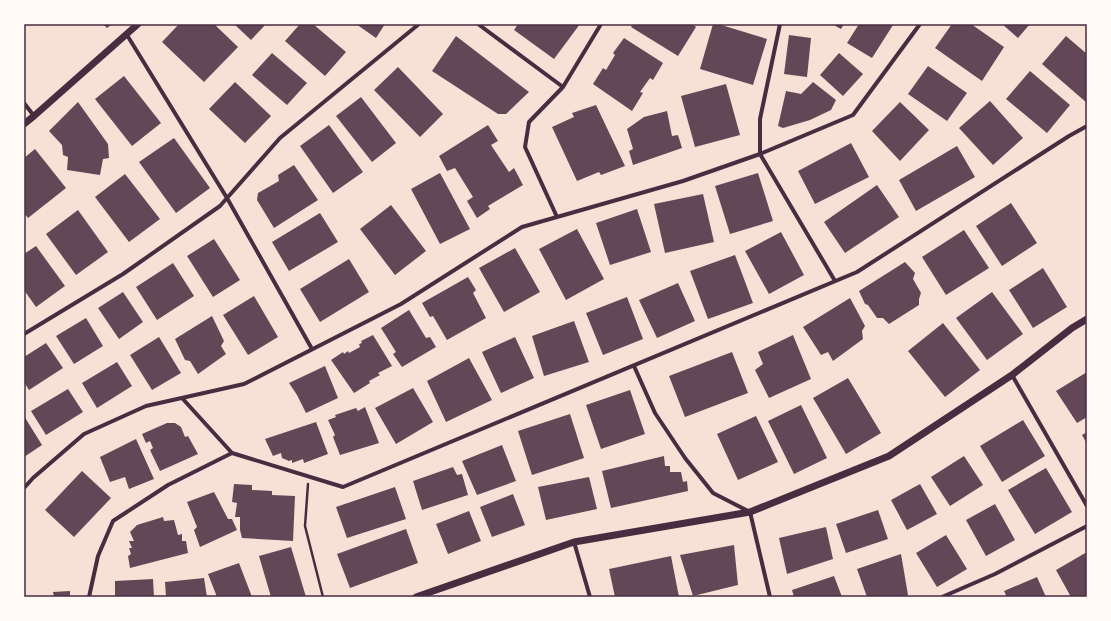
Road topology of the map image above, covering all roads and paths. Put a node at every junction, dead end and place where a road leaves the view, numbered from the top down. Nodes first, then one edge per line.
1 (138, 24) edge
2 (419, 24) edge
3 (478, 24) edge
4 (602, 24) edge
5 (780, 24) edge
6 (920, 24) edge
7 (126, 35) junction
8 (563, 87) junction
9 (24, 103) edge
10 (34, 116) junction
11 (24, 124) edge
12 (1087, 126) edge
13 (760, 154) junction
14 (227, 198) junction
15 (557, 217) junction
16 (835, 281) junction
17 (1087, 320) edge
18 (24, 334) edge
19 (312, 349) junction
20 (634, 366) junction
21 (1012, 375) junction
22 (182, 398) junction
23 (232, 454) junction
24 (308, 477) junction
25 (24, 488) edge
26 (1087, 506) edge
27 (750, 512) junction
28 (1087, 526) edge
29 (574, 542) junction
30 (89, 597) edge
31 (322, 597) edge
32 (416, 597) edge
33 (590, 597) edge
34 (770, 597) edge
35 (942, 597) edge

1 - 7 street
2 - 14 street
3 - 8 street
4 - 8 street
5 - 13 street
6 - 13 street
7 - 10 street
7 - 14 street
8 - 15 street
9 - 10 street
10 - 11 street
12 - 16 street
13 - 15 street
13 - 16 street
14 - 18 street
14 - 19 street
15 - 19 street
16 - 20 street
17 - 21 street
19 - 22 street
20 - 24 street
20 - 27 street
21 - 26 street
21 - 27 street
22 - 23 street
22 - 25 street
23 - 24 street
23 - 30 street
24 - 31 path
27 - 29 street
27 - 34 street
28 - 35 street
29 - 32 street
29 - 33 street

